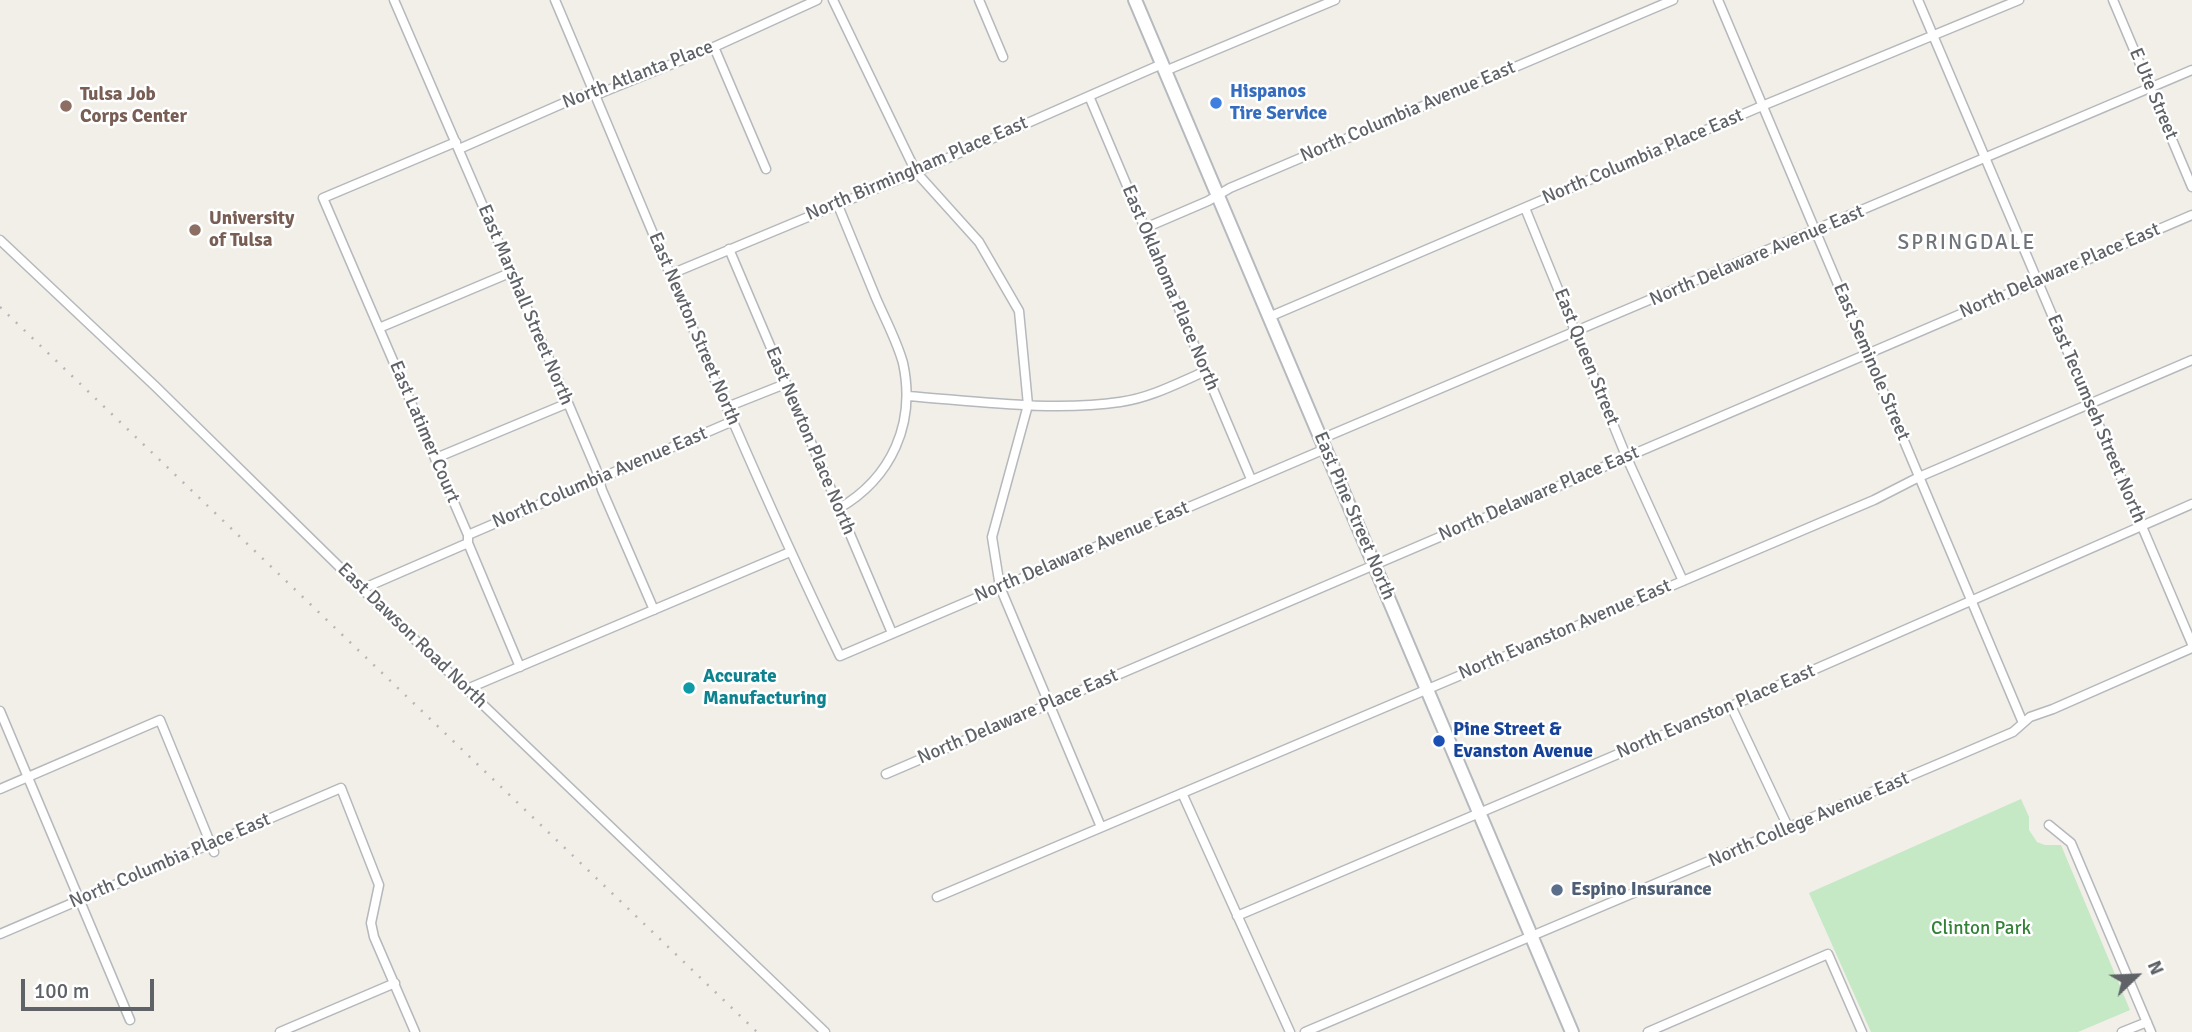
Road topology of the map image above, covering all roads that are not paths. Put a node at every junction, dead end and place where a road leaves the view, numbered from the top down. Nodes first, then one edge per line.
1 (394, 0) edge
2 (555, 0) edge
3 (817, 0) edge
4 (833, 0) edge
5 (979, 0) edge
6 (1135, 0) edge
7 (1335, 0) edge
8 (1673, 0) edge
9 (1718, 0) edge
10 (1918, 0) edge
11 (2019, 0) edge
12 (2113, 0) edge
13 (1933, 36) junction
14 (714, 47) junction
15 (1003, 57) dead end
16 (1164, 67) junction
17 (2192, 70) edge
18 (2150, 88) junction
19 (596, 95) junction
20 (1089, 96) junction
21 (1762, 106) junction
22 (457, 146) junction
23 (1986, 158) junction
24 (766, 169) dead end
25 (916, 172) junction
26 (2192, 187) edge
27 (1217, 195) junction
28 (323, 198) joint
29 (837, 203) junction
30 (1525, 208) junction
31 (2192, 215) edge
32 (1145, 228) junction
33 (1815, 232) junction
34 (0, 240) edge
35 (729, 249) junction
36 (512, 272) junction
37 (671, 274) junction
38 (2038, 282) junction
39 (1269, 317) junction
40 (379, 328) junction
41 (1577, 332) junction
42 (1868, 353) junction
43 (2192, 360) edge
44 (1206, 371) junction
45 (785, 384) junction
46 (906, 396) junction
47 (568, 403) junction
48 (2090, 403) junction
49 (1028, 405) junction
50 (727, 408) junction
51 (733, 421) junction
52 (1323, 444) junction
53 (1626, 456) junction
54 (436, 458) junction
55 (1919, 477) junction
56 (598, 478) junction
57 (1251, 479) junction
58 (2192, 504) edge
59 (838, 509) junction
60 (2141, 525) junction
61 (468, 539) junction
62 (790, 552) junction
63 (1375, 565) junction
64 (1683, 581) junction
65 (1000, 587) junction
66 (362, 589) junction
67 (1970, 601) junction
68 (654, 610) junction
69 (892, 633) junction
70 (2192, 646) edge
71 (840, 656) joint
72 (520, 667) junction
73 (467, 689) junction
74 (1426, 689) junction
75 (1050, 703) junction
76 (1731, 706) junction
77 (0, 711) edge
78 (2023, 723) junction
79 (886, 774) dead end
80 (28, 777) junction
81 (0, 789) edge
82 (1182, 793) junction
83 (1479, 813) junction
84 (2049, 825) dead end
85 (1101, 827) junction
86 (1789, 829) junction
87 (212, 848) junction
88 (937, 897) dead end
89 (79, 900) junction
90 (1237, 916) junction
91 (0, 934) edge
92 (1531, 937) junction
93 (395, 983) junction
94 (130, 1020) dead end
95 (2147, 1022) junction
96 (279, 1032) edge
97 (415, 1032) edge
98 (825, 1032) edge
99 (1290, 1032) edge
100 (1306, 1032) edge
101 (1572, 1032) edge
102 (1648, 1032) edge
103 (1862, 1032) edge
104 (2122, 1032) edge
105 (2151, 1032) edge

1 - 22 street, East Marshall Street North
2 - 19 street, East Newton Street North
3 - 14 street, North Atlanta Place
4 - 25 street
5 - 15 street
6 - 16 main road, East Pine Street North
7 - 16 street, North Birmingham Place East
8 - 27 street, North Columbia Avenue East
9 - 21 street, East Seminole Street
10 - 13 street, East Tecumseh Street North
11 - 13 street, North Columbia Place East
12 - 18 street, E Ute Street
13 - 21 street, North Columbia Place East
13 - 23 street, East Tecumseh Street North
14 - 19 street, North Atlanta Place
14 - 24 street
16 - 20 street, North Birmingham Place East
16 - 27 main road, East Pine Street North
17 - 18 street, North Delaware Avenue East
18 - 23 street, North Delaware Avenue East
18 - 26 street, E Ute Street
19 - 22 street, North Atlanta Place
19 - 37 street, East Newton Street North
20 - 25 street, North Birmingham Place East
20 - 32 street, East Oklahoma Place North
21 - 30 street, North Columbia Place East
21 - 33 street, East Seminole Street
22 - 28 street, North Atlanta Place
22 - 36 street, East Marshall Street North
23 - 33 street, North Delaware Avenue East
23 - 38 street, East Tecumseh Street North
25 - 29 street, North Birmingham Place East
25 - 49 street
27 - 32 street, North Columbia Avenue East
27 - 39 main road, East Pine Street North
28 - 40 street, East Latimer Court
29 - 35 street, North Birmingham Place East
29 - 46 street
30 - 39 street, North Columbia Place East
30 - 41 street, East Queen Street
31 - 38 street, North Delaware Place East
32 - 44 street, East Oklahoma Place North
33 - 41 street, North Delaware Avenue East
33 - 42 street, East Seminole Street
34 - 66 street, East Dawson Road North
35 - 37 street, North Birmingham Place East
35 - 45 street, East Newton Place North
36 - 40 street
36 - 47 street, East Marshall Street North
37 - 50 street, East Newton Street North
38 - 42 street, North Delaware Place East
38 - 48 street, East Tecumseh Street North
39 - 52 main road, East Pine Street North
40 - 54 street, East Latimer Court
41 - 52 street, North Delaware Avenue East
41 - 53 street, East Queen Street
42 - 53 street, North Delaware Place East
42 - 55 street, East Seminole Street
43 - 48 street, North Evanston Avenue East
44 - 49 street
44 - 57 street, East Oklahoma Place North
45 - 50 street
45 - 59 street, East Newton Place North
46 - 49 street
46 - 59 street
47 - 54 street
47 - 56 street, East Marshall Street North
48 - 55 street, North Evanston Avenue East
48 - 60 street, East Tecumseh Street North
49 - 65 street
50 - 51 street, East Newton Street North
51 - 56 street, North Columbia Avenue East
51 - 62 street, East Newton Street North
52 - 57 street, North Delaware Avenue East
52 - 63 main road, East Pine Street North
53 - 63 street, North Delaware Place East
53 - 64 street, East Queen Street
54 - 61 street, East Latimer Court
55 - 64 street, North Evanston Avenue East
55 - 67 street, East Seminole Street
56 - 61 street, North Columbia Avenue East
56 - 68 street, East Marshall Street North
57 - 65 street, North Delaware Avenue East
58 - 60 street, North Evanston Place East
59 - 69 street, East Newton Place North
60 - 67 street, North Evanston Place East
60 - 70 street, East Tecumseh Street North
61 - 66 street, North Columbia Avenue East
61 - 72 street, East Latimer Court
62 - 68 street
62 - 71 street, East Newton Street North
63 - 74 main road, East Pine Street North
63 - 75 street, North Delaware Place East
64 - 74 street, North Evanston Avenue East
65 - 69 street, North Delaware Avenue East
65 - 75 street
66 - 73 street, East Dawson Road North
67 - 76 street, North Evanston Place East
67 - 78 street, East Seminole Street
68 - 72 street
69 - 71 street, North Delaware Avenue East
70 - 78 street, North College Avenue East
72 - 73 street
73 - 98 street, East Dawson Road North
74 - 82 street, North Evanston Avenue East
74 - 83 main road, East Pine Street North
75 - 79 street, North Delaware Place East
75 - 85 street
76 - 83 street, North Evanston Place East
76 - 86 street
77 - 80 street
78 - 86 street, North College Avenue East
80 - 81 street
80 - 87 street
80 - 89 street
82 - 85 street, North Evanston Avenue East
82 - 90 street
83 - 90 street, North Evanston Place East
83 - 92 main road, East Pine Street North
84 - 95 street
85 - 88 street, North Evanston Avenue East
86 - 92 street, North College Avenue East
87 - 89 street, North Columbia Place East
87 - 93 street, North Columbia Place East
89 - 91 street, North Columbia Place East
89 - 94 street
90 - 99 street
92 - 100 street, North College Avenue East
92 - 101 main road, East Pine Street North
93 - 96 street
93 - 97 street
95 - 104 street
95 - 105 street
102 - 103 street

